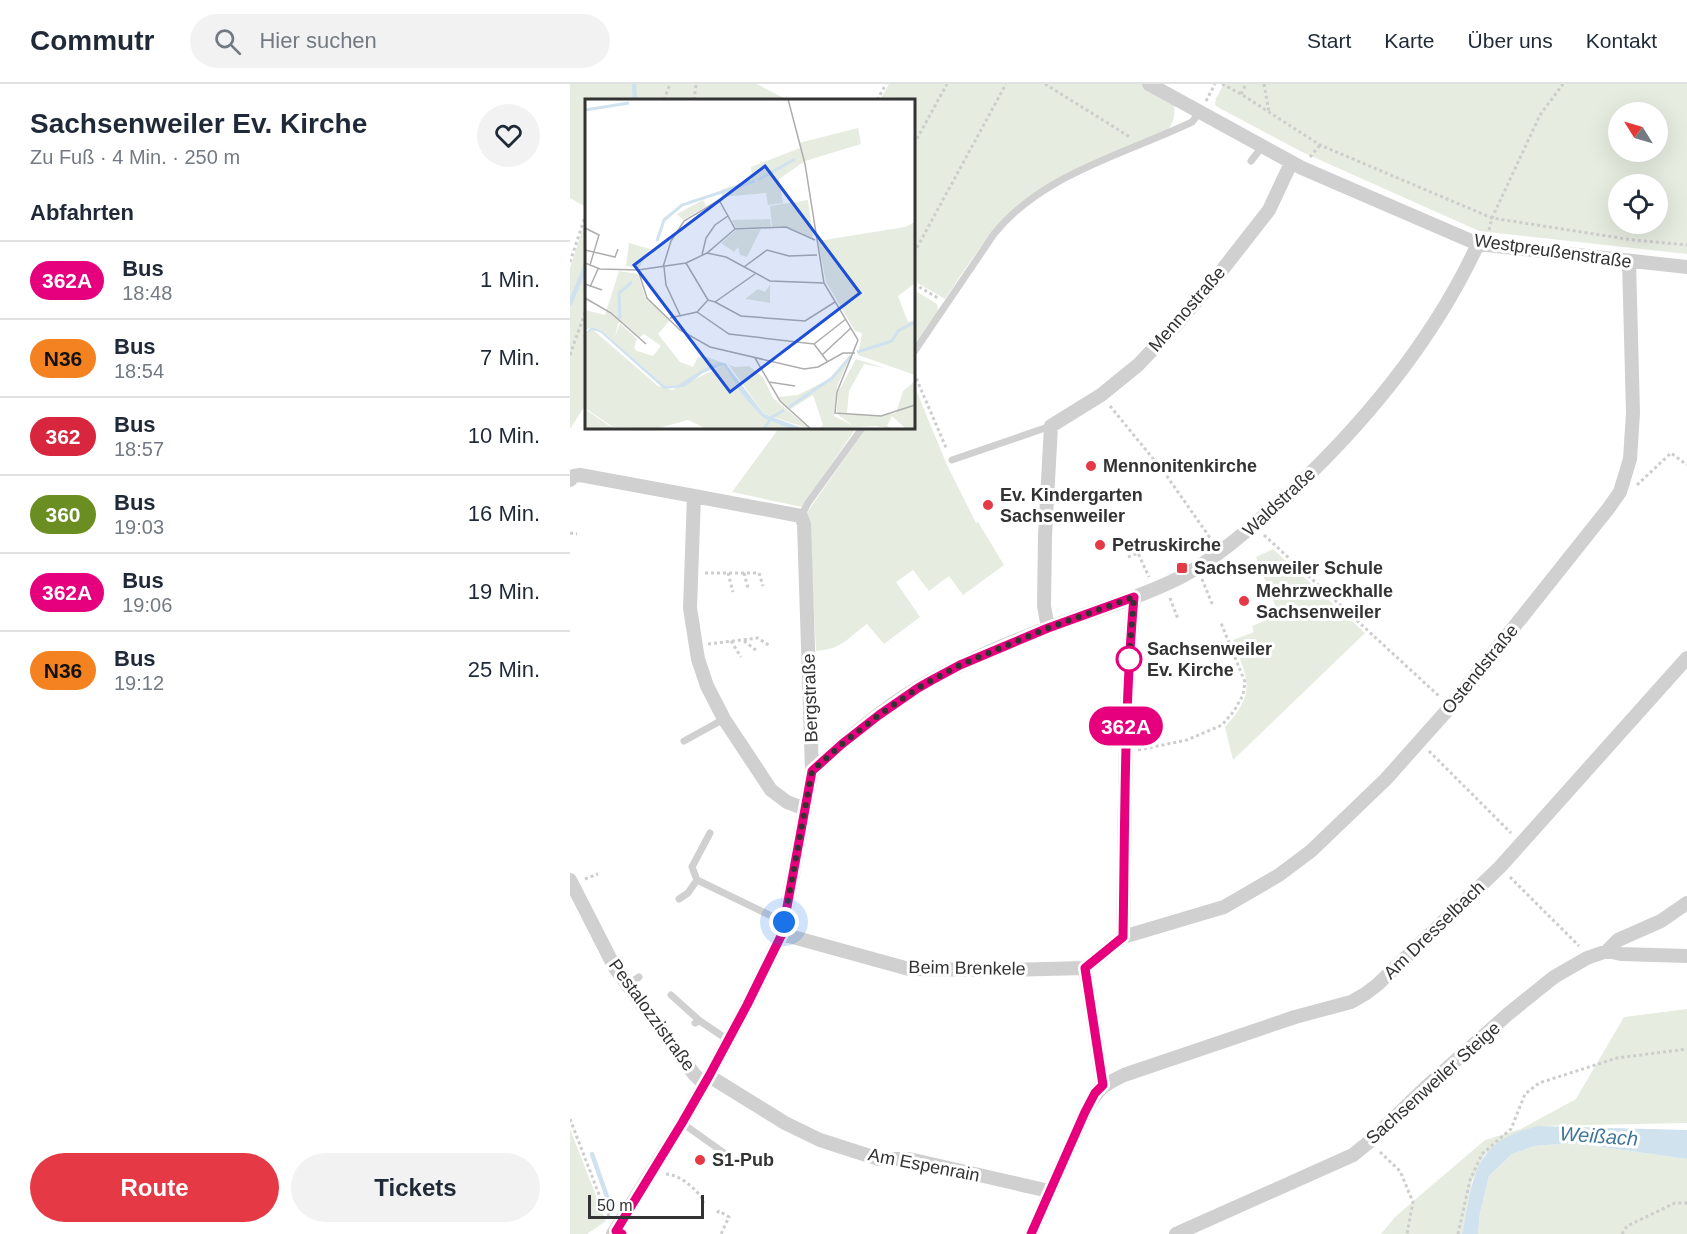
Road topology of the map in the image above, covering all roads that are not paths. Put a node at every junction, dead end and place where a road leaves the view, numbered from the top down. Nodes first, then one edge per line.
1 (1149, 84) edge
2 (1195, 110) junction
3 (1262, 147) junction
4 (1251, 161) dead end
5 (1291, 163) junction
6 (1478, 244) junction
7 (1629, 261) junction
8 (1687, 267) edge
9 (915, 350) edge
10 (1051, 426) junction
11 (861, 429) edge
12 (952, 460) road end
13 (575, 477) edge
14 (694, 496) junction
15 (801, 516) junction
16 (1134, 597) junction
17 (1048, 628) junction
18 (1687, 658) edge
19 (724, 719) junction
20 (684, 741) dead end
21 (812, 771) junction
22 (805, 809) junction
23 (710, 833) dead end
24 (697, 880) junction
25 (574, 881) edge
26 (679, 899) dead end
27 (1687, 903) edge
28 (783, 928) junction
29 (1123, 937) junction
30 (1607, 951) junction
31 (1687, 956) edge
32 (1085, 968) junction
33 (671, 995) dead end
34 (728, 1040) junction
35 (707, 1080) junction
36 (1103, 1085) junction
37 (682, 1123) junction
38 (727, 1155) dead end
39 (1049, 1191) junction
40 (617, 1233) edge
41 (1031, 1234) edge
42 (1176, 1234) edge

1 - 2 street, Westpreußenstraße
2 - 3 street, Westpreußenstraße
2 - 9 lane
3 - 4 lane
3 - 5 street, Westpreußenstraße
5 - 6 street, Westpreußenstraße
5 - 10 street, Mennostraße
6 - 7 street, Westpreußenstraße
6 - 16 street, Waldstraße
7 - 8 street, Westpreußenstraße
7 - 29 street, Ostendstraße
10 - 12 lane, Mennostraße
10 - 17 street
11 - 15 lane
13 - 14 street
14 - 15 street
14 - 19 street
15 - 21 street, Bergstraße
16 - 17 street, Waldstraße
16 - 29 street
17 - 21 street, Waldstraße
18 - 36 street, Am Dresselbach
19 - 20 lane
19 - 22 street
21 - 22 street, Bergstraße
22 - 28 street, Bergstraße
23 - 24 lane
24 - 26 lane
24 - 28 lane
25 - 35 street, Pestalozzistraße
27 - 30 street
28 - 32 street, Beim Brenkele
28 - 34 street, Bergstraße
29 - 32 street
30 - 31 street, Sachsenweiler Steige
30 - 42 street, Sachsenweiler Steige
32 - 36 street
33 - 34 lane
34 - 35 street, Bergstraße
35 - 37 street, Bergstraße
35 - 39 street, Am Espenrain
36 - 39 street
37 - 38 lane
37 - 40 street, Bergstraße
39 - 41 street

